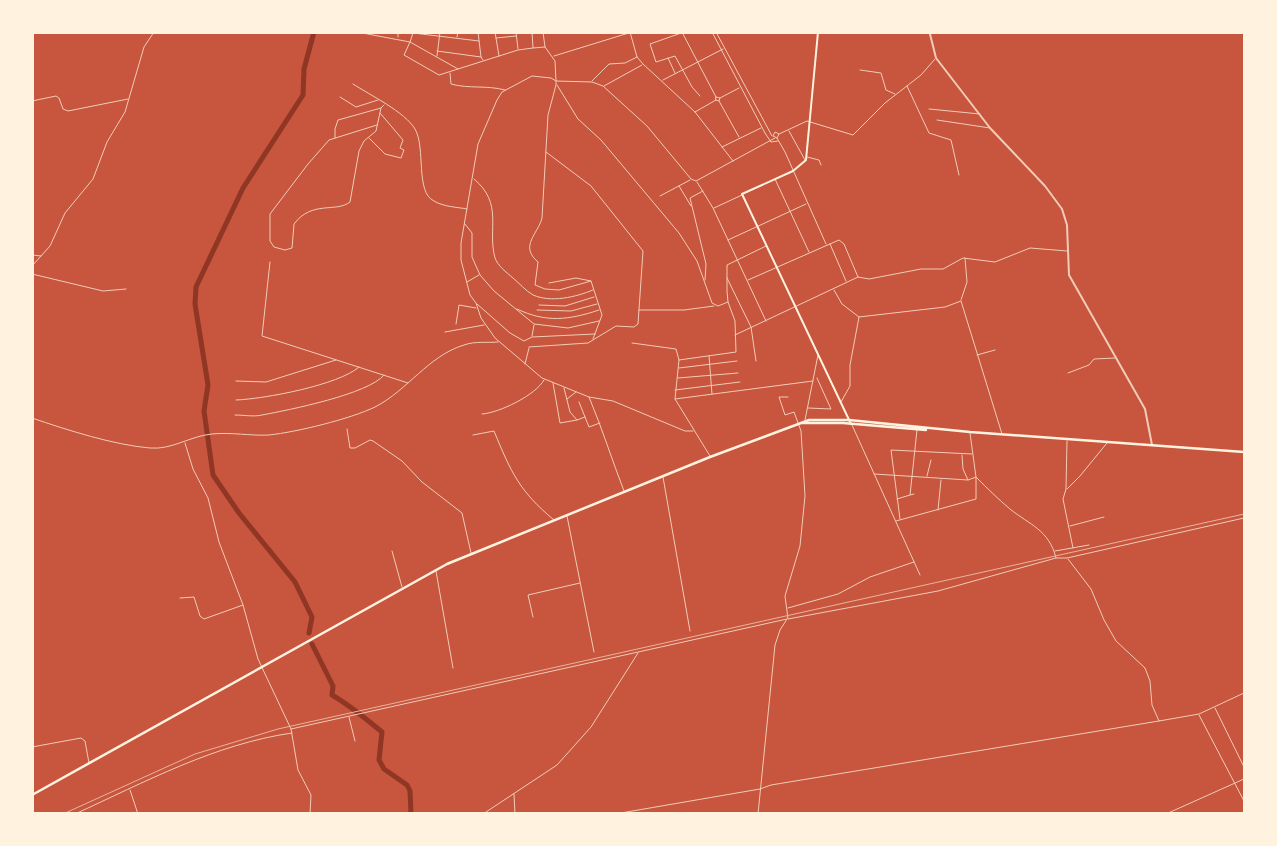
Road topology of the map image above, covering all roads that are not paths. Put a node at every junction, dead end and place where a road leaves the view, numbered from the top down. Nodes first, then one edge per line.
1 (154, 32) edge
2 (357, 32) edge
3 (380, 32) edge
4 (398, 32) edge
5 (440, 32) edge
6 (458, 32) edge
7 (478, 32) edge
8 (495, 32) edge
9 (516, 32) edge
10 (532, 32) edge
11 (543, 32) edge
12 (712, 32) edge
13 (716, 32) edge
14 (818, 32) edge
15 (365, 33) edge
16 (413, 33) edge
17 (631, 33) edge
18 (683, 33) edge
19 (931, 33) edge
20 (380, 36) junction
21 (439, 36) junction
22 (516, 36) junction
23 (398, 38) junction
24 (457, 38) junction
25 (496, 38) junction
26 (479, 41) junction
27 (410, 42) junction
28 (545, 47) junction
29 (533, 48) junction
30 (724, 48) junction
31 (518, 50) junction
32 (721, 50) junction
33 (437, 51) junction
34 (499, 56) junction
35 (554, 56) junction
36 (436, 57) junction
37 (481, 57) junction
38 (637, 57) junction
39 (668, 58) junction
40 (936, 58) junction
41 (483, 60) junction
42 (698, 62) junction
43 (643, 64) junction
44 (458, 69) junction
45 (683, 70) junction
46 (860, 70) dead end
47 (450, 71) junction
48 (675, 73) junction
49 (556, 81) junction
50 (662, 81) junction
51 (592, 82) junction
52 (353, 84) dead end
53 (556, 85) junction
54 (906, 85) junction
55 (603, 86) junction
56 (740, 88) junction
57 (506, 90) junction
58 (896, 94) junction
59 (700, 96) dead end
60 (340, 97) dead end
61 (716, 97) junction
62 (129, 98) junction
63 (719, 99) junction
64 (379, 100) junction
65 (716, 100) junction
66 (32, 101) edge
67 (385, 104) junction
68 (381, 108) junction
69 (929, 109) dead end
70 (380, 112) junction
71 (695, 112) junction
72 (981, 114) junction
73 (937, 120) dead end
74 (810, 121) junction
75 (377, 125) junction
76 (762, 127) junction
77 (990, 128) junction
78 (789, 131) junction
79 (779, 134) junction
80 (369, 137) junction
81 (335, 138) junction
82 (740, 138) junction
83 (775, 138) junction
84 (779, 141) junction
85 (771, 142) junction
86 (722, 146) junction
87 (545, 151) junction
88 (806, 158) junction
89 (733, 161) junction
90 (821, 165) dead end
91 (793, 171) junction
92 (959, 174) dead end
93 (474, 179) junction
94 (691, 179) junction
95 (775, 179) junction
96 (696, 181) junction
97 (679, 186) junction
98 (704, 191) junction
99 (742, 194) junction
100 (660, 196) dead end
101 (807, 204) junction
102 (713, 208) junction
103 (467, 209) junction
104 (693, 209) junction
105 (790, 211) junction
106 (464, 223) junction
107 (758, 226) junction
108 (728, 240) junction
109 (829, 244) junction
110 (767, 245) junction
111 (826, 245) junction
112 (1068, 251) junction
113 (809, 253) junction
114 (32, 255) edge
115 (41, 256) junction
116 (965, 258) junction
117 (737, 260) junction
118 (270, 262) dead end
119 (32, 266) edge
120 (777, 267) junction
121 (706, 269) junction
122 (702, 272) junction
123 (32, 274) edge
124 (480, 275) junction
125 (858, 277) junction
126 (727, 278) junction
127 (591, 280) junction
128 (705, 280) junction
129 (747, 281) junction
130 (466, 282) junction
131 (847, 282) junction
132 (549, 283) dead end
133 (833, 288) junction
134 (126, 289) dead end
135 (593, 290) junction
136 (595, 296) junction
137 (961, 301) junction
138 (728, 302) junction
139 (476, 303) junction
140 (539, 304) dead end
141 (597, 304) junction
142 (714, 306) junction
143 (514, 307) junction
144 (796, 307) junction
145 (477, 308) junction
146 (537, 310) dead end
147 (599, 310) junction
148 (638, 310) junction
149 (858, 317) junction
150 (599, 321) junction
151 (766, 321) junction
152 (456, 324) dead end
153 (485, 324) junction
154 (534, 324) junction
155 (751, 327) junction
156 (445, 332) dead end
157 (594, 334) junction
158 (735, 335) junction
159 (532, 337) junction
160 (593, 339) junction
161 (524, 341) junction
162 (499, 342) junction
163 (632, 343) dead end
164 (529, 347) junction
165 (995, 350) dead end
166 (818, 355) junction
167 (977, 355) junction
168 (709, 356) junction
169 (1116, 358) junction
170 (337, 360) junction
171 (679, 360) junction
172 (737, 361) dead end
173 (756, 361) dead end
174 (525, 364) junction
175 (710, 365) junction
176 (359, 367) junction
177 (678, 368) junction
178 (738, 373) dead end
179 (1068, 373) dead end
180 (384, 375) junction
181 (711, 375) junction
182 (677, 378) junction
183 (817, 378) dead end
184 (544, 379) junction
185 (236, 381) dead end
186 (813, 381) junction
187 (552, 382) junction
188 (740, 382) dead end
189 (408, 383) junction
190 (712, 385) junction
191 (564, 388) junction
192 (675, 390) junction
193 (576, 392) junction
194 (712, 394) junction
195 (588, 397) junction
196 (788, 397) dead end
197 (567, 399) junction
198 (675, 399) junction
199 (236, 400) dead end
200 (579, 402) dead end
201 (841, 402) junction
202 (808, 408) junction
203 (482, 414) dead end
204 (235, 415) dead end
205 (585, 417) junction
206 (32, 418) edge
207 (577, 420) junction
208 (850, 420) junction
209 (805, 421) junction
210 (600, 423) junction
211 (798, 424) junction
212 (851, 424) junction
213 (347, 429) dead end
214 (936, 429) junction
215 (917, 430) junction
216 (694, 431) junction
217 (970, 432) junction
218 (1002, 434) junction
219 (473, 435) dead end
220 (1067, 439) junction
221 (184, 442) junction
222 (1107, 442) junction
223 (1152, 446) junction
224 (914, 451) junction
225 (1244, 452) edge
226 (962, 454) junction
227 (972, 454) junction
228 (710, 457) junction
229 (931, 460) dead end
230 (874, 474) junction
231 (662, 476) junction
232 (894, 476) junction
233 (976, 476) junction
234 (912, 477) junction
235 (927, 478) junction
236 (941, 479) junction
237 (968, 480) junction
238 (1066, 489) junction
239 (624, 492) junction
240 (914, 494) dead end
241 (910, 495) junction
242 (896, 499) junction
243 (938, 510) junction
244 (567, 515) junction
245 (1104, 517) dead end
246 (1244, 518) edge
247 (900, 519) junction
248 (555, 520) junction
249 (896, 521) junction
250 (1070, 526) junction
251 (1089, 545) dead end
252 (1073, 548) junction
253 (392, 551) dead end
254 (1054, 551) junction
255 (471, 553) junction
256 (1056, 558) junction
257 (1067, 558) junction
258 (914, 562) junction
259 (436, 570) junction
260 (920, 575) dead end
261 (580, 583) junction
262 (402, 588) junction
263 (180, 598) dead end
264 (243, 605) junction
265 (787, 608) junction
266 (533, 617) dead end
267 (788, 619) junction
268 (690, 631) dead end
269 (594, 652) dead end
270 (638, 652) junction
271 (262, 666) junction
272 (453, 668) dead end
273 (1244, 693) edge
274 (1215, 707) junction
275 (1199, 714) junction
276 (348, 717) junction
277 (1159, 721) junction
278 (291, 729) junction
279 (292, 733) junction
280 (355, 742) dead end
281 (32, 747) edge
282 (89, 763) junction
283 (1244, 767) edge
284 (1244, 779) edge
285 (1235, 783) junction
286 (760, 789) junction
287 (129, 790) junction
288 (514, 794) junction
289 (32, 795) edge
290 (1244, 801) edge
291 (76, 814) edge
292 (138, 814) edge
293 (310, 814) edge
294 (483, 814) edge
295 (515, 814) edge
296 (615, 814) edge
297 (758, 814) edge
298 (1166, 814) edge

1 - 62 street
2 - 15 street
3 - 20 street
4 - 23 street
5 - 21 street
6 - 24 street
7 - 26 street
8 - 25 street
9 - 22 street
10 - 29 street
11 - 28 street
12 - 32 street
13 - 30 street
14 - 74 main road
15 - 20 street
16 - 21 street
16 - 27 street
17 - 35 street
17 - 38 street
18 - 39 street
18 - 42 street
19 - 40 street
20 - 23 street
21 - 24 street
21 - 33 street
22 - 25 street
22 - 31 street
23 - 27 street
24 - 26 street
25 - 34 street
26 - 37 street
27 - 36 street
27 - 47 street
28 - 29 street
28 - 35 street
29 - 31 street
30 - 32 street
30 - 83 street
31 - 34 street
32 - 42 street
32 - 56 street
33 - 36 street
33 - 37 street
34 - 41 street
35 - 49 street
36 - 44 street
37 - 41 street
38 - 43 street
38 - 51 street
39 - 45 street
39 - 48 street
40 - 54 street
40 - 72 street
41 - 44 street
42 - 45 street
42 - 61 street
43 - 50 street
43 - 55 street
44 - 47 street
45 - 48 street
45 - 59 street
46 - 58 street
47 - 57 street
48 - 50 street
49 - 51 street
49 - 53 street
49 - 57 street
50 - 71 street
51 - 55 street
52 - 64 street
53 - 87 street
53 - 122 street
54 - 58 street
54 - 92 street
55 - 94 street
56 - 63 street
56 - 76 street
57 - 93 street
58 - 74 street
60 - 64 street
61 - 63 street
61 - 65 street
62 - 66 street
62 - 115 street
63 - 65 street
63 - 82 street
64 - 67 street
65 - 71 street
67 - 68 street
67 - 103 street
68 - 70 street
68 - 81 street
69 - 72 street
70 - 75 street
70 - 80 street
71 - 86 street
72 - 77 street
73 - 77 street
74 - 78 street
74 - 88 main road
75 - 80 street
75 - 81 street
76 - 82 street
76 - 85 street
77 - 112 street
78 - 79 street
78 - 88 street
79 - 83 street
79 - 83 street
80 - 81 street
82 - 86 street
83 - 84 street
83 - 85 street
84 - 85 street
84 - 91 street
85 - 89 street
86 - 89 street
87 - 127 street
87 - 148 street
88 - 90 street
88 - 91 main road
89 - 96 street
91 - 95 main road
91 - 101 street
93 - 103 street
93 - 135 street
94 - 96 street
94 - 97 street
95 - 99 main road
95 - 105 street
96 - 98 street
97 - 100 street
97 - 104 street
98 - 102 street
98 - 104 street
99 - 102 street
99 - 107 main road
101 - 105 street
101 - 111 street
102 - 108 street
103 - 106 street
104 - 121 street
105 - 107 street
105 - 113 street
106 - 124 street
106 - 130 street
107 - 108 street
107 - 110 main road
108 - 117 street
109 - 111 street
109 - 125 street
109 - 131 street
110 - 117 street
110 - 120 main road
111 - 113 street
112 - 116 street
112 - 169 street
113 - 120 street
114 - 115 street
115 - 119 street
116 - 125 street
116 - 137 street
117 - 126 street
117 - 129 street
118 - 170 street
120 - 129 street
120 - 144 main road
121 - 122 street
121 - 128 street
122 - 128 street
123 - 134 street
124 - 130 street
124 - 143 street
125 - 131 street
126 - 138 street
126 - 155 street
127 - 132 street
127 - 135 street
128 - 142 street
129 - 151 street
130 - 139 street
131 - 133 street
133 - 144 street
133 - 149 street
135 - 136 street
136 - 140 street
136 - 141 street
137 - 149 street
137 - 167 street
138 - 142 street
138 - 158 street
139 - 145 street
139 - 161 street
141 - 146 street
141 - 147 street
142 - 148 street
143 - 147 street
143 - 154 street
144 - 151 street
144 - 166 main road
145 - 152 street
145 - 153 street
147 - 150 street
148 - 160 street
149 - 201 street
150 - 154 street
150 - 157 street
151 - 155 street
153 - 156 street
153 - 162 street
154 - 159 street
155 - 158 street
155 - 173 street
157 - 159 street
157 - 160 street
158 - 168 street
159 - 161 street
160 - 164 street
161 - 164 street
162 - 174 street
162 - 189 street
163 - 171 street
164 - 174 street
165 - 167 street
166 - 186 street
166 - 201 main road
167 - 218 street
168 - 171 street
168 - 175 street
169 - 179 street
169 - 223 street
170 - 176 street
170 - 185 street
171 - 177 street
172 - 175 street
174 - 184 street
175 - 177 street
175 - 181 street
176 - 180 street
176 - 199 street
177 - 182 street
178 - 181 street
180 - 189 street
180 - 204 street
181 - 182 street
181 - 190 street
182 - 192 street
183 - 202 street
184 - 187 street
184 - 203 street
186 - 194 street
186 - 202 street
187 - 191 street
187 - 207 street
188 - 190 street
189 - 221 street
190 - 192 street
190 - 194 street
191 - 193 street
191 - 197 street
192 - 198 street
193 - 195 street
193 - 197 street
194 - 198 street
195 - 210 street
195 - 216 street
196 - 211 street
197 - 207 street
198 - 216 street
200 - 205 street
201 - 208 main road
202 - 209 street
205 - 207 street
205 - 210 street
206 - 221 street
208 - 209 main road
208 - 212 main road
208 - 214 main road
209 - 211 main road
210 - 239 street
211 - 212 main road
211 - 228 main road
211 - 265 street
212 - 215 main road
212 - 230 street
213 - 255 street
214 - 215 main road
214 - 217 main road
215 - 224 street
216 - 228 street
217 - 218 main road
217 - 227 street
218 - 220 main road
219 - 248 street
220 - 222 main road
220 - 238 street
221 - 264 street
222 - 223 main road
222 - 238 street
223 - 225 main road
224 - 226 street
224 - 232 street
224 - 234 street
226 - 227 street
226 - 237 street
227 - 233 street
228 - 231 main road
229 - 235 street
230 - 232 street
230 - 249 street
231 - 239 main road
231 - 268 street
232 - 234 street
232 - 242 street
233 - 237 street
233 - 243 street
233 - 254 street
234 - 235 street
234 - 241 street
235 - 236 street
236 - 237 street
236 - 243 street
238 - 250 street
239 - 244 main road
240 - 241 street
241 - 242 street
242 - 247 street
243 - 247 street
244 - 248 main road
244 - 261 street
245 - 250 street
246 - 257 street
247 - 249 street
248 - 255 main road
249 - 258 street
250 - 252 street
251 - 252 street
252 - 254 street
253 - 262 street
254 - 256 street
255 - 259 main road
256 - 257 street
256 - 267 street
257 - 277 street
258 - 260 street
258 - 265 street
259 - 262 main road
259 - 272 street
261 - 266 street
261 - 269 street
262 - 271 main road
263 - 264 street
264 - 271 street
265 - 267 street
267 - 270 street
267 - 286 street
270 - 276 street
270 - 288 street
271 - 278 street
271 - 282 main road
273 - 274 street
274 - 275 street
274 - 283 street
275 - 277 street
275 - 285 street
276 - 278 street
276 - 280 street
277 - 286 street
278 - 279 street
279 - 287 street
279 - 293 street
281 - 282 street
282 - 289 main road
284 - 285 street
285 - 290 street
285 - 298 street
286 - 296 street
286 - 297 street
287 - 291 street
287 - 292 street
288 - 294 street
288 - 295 street

